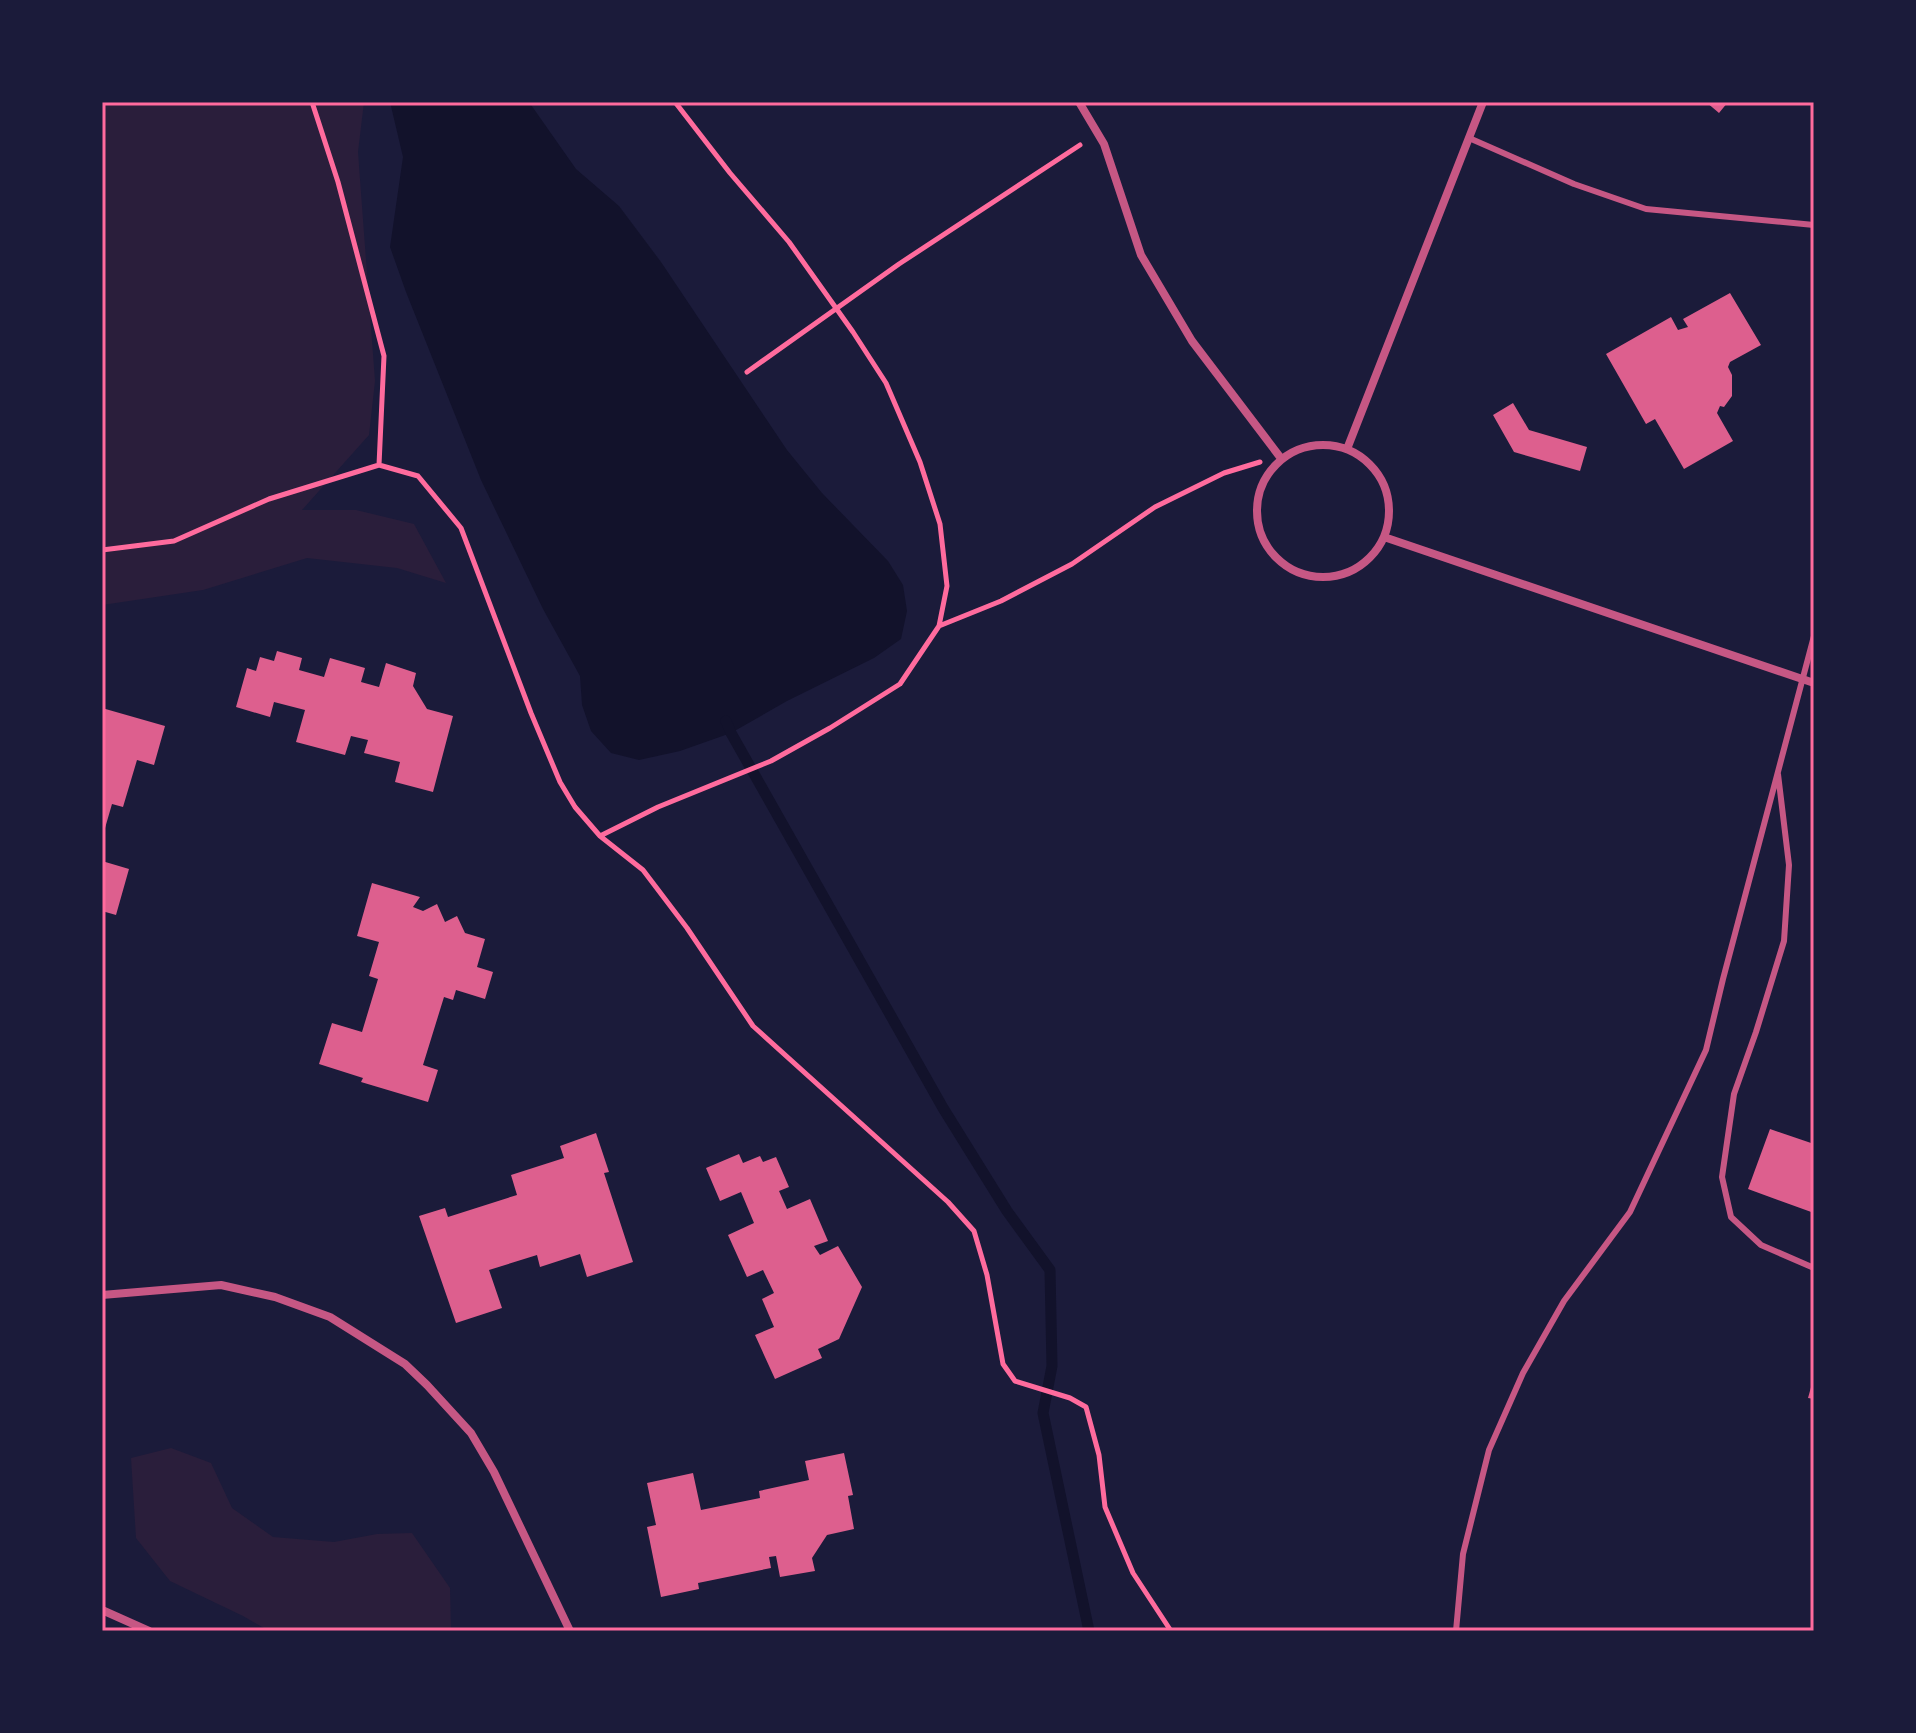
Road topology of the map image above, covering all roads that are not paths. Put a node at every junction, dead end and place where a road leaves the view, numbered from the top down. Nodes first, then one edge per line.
1 (1079, 102) edge
2 (1483, 102) edge
3 (1469, 138) junction
4 (1814, 225) edge
5 (1347, 449) junction
6 (1280, 457) junction
7 (1384, 537) junction
8 (1814, 636) edge
9 (1802, 679) junction
10 (1814, 683) edge
11 (1778, 771) junction
12 (1814, 1268) edge
13 (102, 1295) edge
14 (102, 1610) edge
15 (149, 1631) edge
16 (570, 1631) edge
17 (1456, 1631) edge

1 - 6 street
2 - 3 street
3 - 4 lane
3 - 5 street
5 - 6 street
5 - 7 street
6 - 7 street
7 - 9 street
8 - 9 lane
9 - 10 street
9 - 11 lane
11 - 12 lane
11 - 17 lane
13 - 16 street
14 - 15 street

